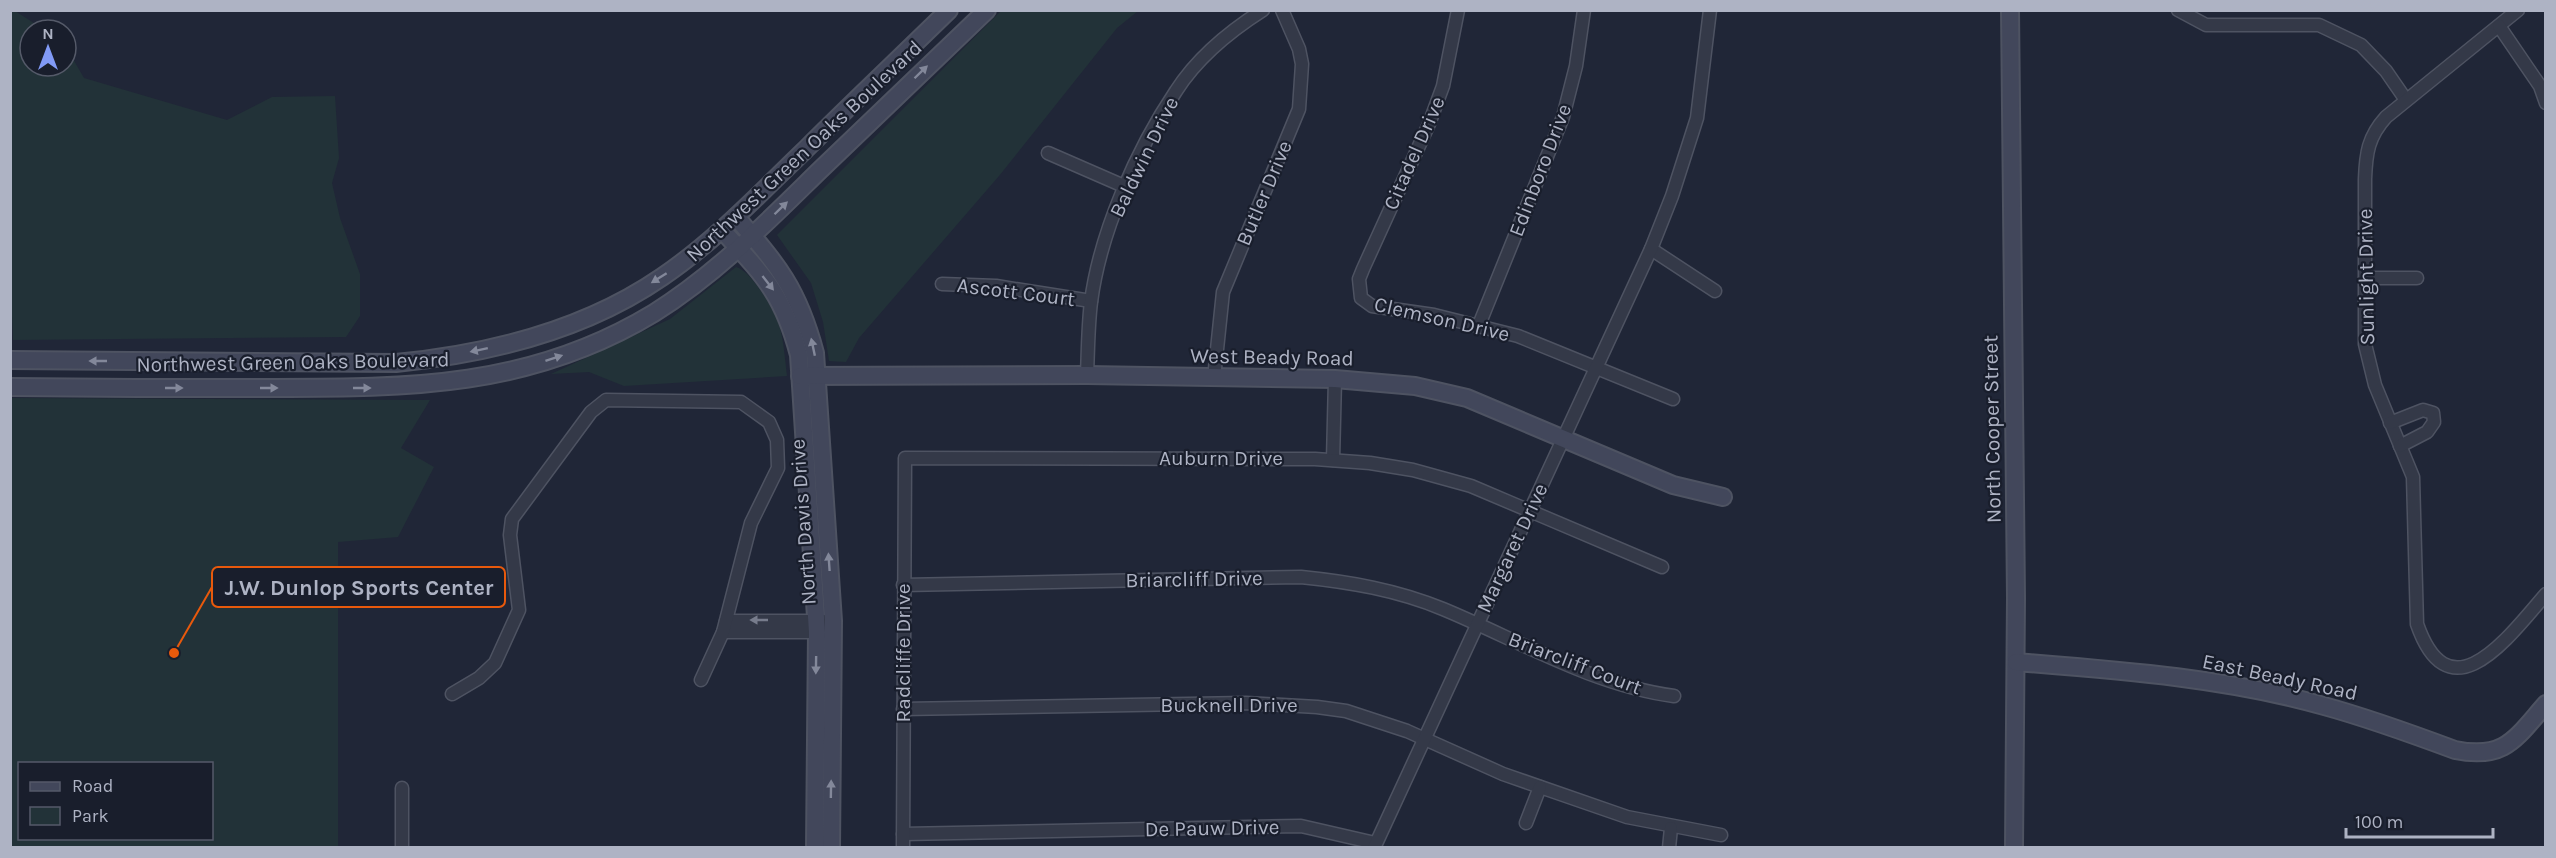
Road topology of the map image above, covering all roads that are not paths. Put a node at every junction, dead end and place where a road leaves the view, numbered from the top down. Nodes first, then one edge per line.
1 (949, 10) edge
2 (987, 10) edge
3 (1263, 10) edge
4 (1282, 10) edge
5 (1458, 10) edge
6 (1584, 10) edge
7 (1710, 10) edge
8 (2010, 10) edge
9 (2178, 10) edge
10 (2518, 10) edge
11 (2499, 26) junction
12 (2406, 100) junction
13 (2546, 103) edge
14 (1048, 153) dead end
15 (1126, 187) junction
16 (736, 217) junction
17 (722, 230) junction
18 (753, 236) junction
19 (740, 249) junction
20 (1651, 249) junction
21 (2364, 278) junction
22 (2417, 278) dead end
23 (942, 284) dead end
24 (1715, 291) dead end
25 (1360, 292) joint
26 (1091, 302) junction
27 (1479, 325) junction
28 (10, 360) edge
29 (304, 362) junction
30 (1596, 368) junction
31 (1087, 375) junction
32 (808, 376) junction
33 (1214, 378) junction
34 (1335, 379) junction
35 (10, 387) edge
36 (304, 388) junction
37 (1673, 399) dead end
38 (2390, 423) junction
39 (1563, 439) junction
40 (2400, 446) junction
41 (905, 458) joint
42 (1333, 460) junction
43 (1723, 497) dead end
44 (1530, 510) junction
45 (1662, 567) dead end
46 (903, 585) junction
47 (2546, 594) edge
48 (1477, 624) junction
49 (724, 626) junction
50 (825, 626) junction
51 (2016, 662) junction
52 (701, 680) dead end
53 (452, 694) dead end
54 (1674, 696) dead end
55 (2546, 704) edge
56 (903, 709) junction
57 (1424, 740) junction
58 (1540, 787) junction
59 (402, 789) dead end
60 (1526, 824) dead end
61 (1671, 828) junction
62 (903, 834) junction
63 (1721, 835) dead end
64 (1375, 845) edge
65 (402, 848) edge
66 (814, 848) edge
67 (831, 848) edge
68 (903, 848) edge
69 (1669, 848) edge
70 (2014, 848) edge

1 - 16 main road, Northwest Green Oaks Boulevard
18 -> 2 main road, Northwest Green Oaks Boulevard
3 - 15 street, Baldwin Drive
4 - 33 street, Butler Drive
5 - 25 street, Citadel Drive
6 - 27 street, Edinboro Drive
7 - 20 street, Margaret Drive
8 - 51 main road, North Cooper Street
9 - 12 street
10 - 11 street, Sunlight Drive
11 - 12 street, Sunlight Drive
11 - 13 street
12 - 21 street, Sunlight Drive
14 - 15 street
15 - 26 street, Baldwin Drive
16 - 17 main road, Northwest Green Oaks Boulevard
16 - 18 main road, North Davis Drive
17 - 19 main road, North Davis Drive
17 -> 29 main road, Northwest Green Oaks Boulevard
18 - 19 main road, Northwest Green Oaks Boulevard
32 -> 18 main road, North Davis Drive
19 -> 32 main road, North Davis Drive
36 -> 19 main road, Northwest Green Oaks Boulevard
20 - 24 street
20 - 30 street, Margaret Drive
21 - 22 street
21 - 38 street, Sunlight Drive
23 - 26 street, Ascott Court
25 - 27 street, Clemson Drive
26 - 31 street, Baldwin Drive
27 - 30 street, Clemson Drive
29 -> 28 main road, Northwest Green Oaks Boulevard
29 - 36 main road
30 - 37 street, Clemson Drive
30 - 39 street, Margaret Drive
31 - 32 main road, West Beady Road
31 - 33 main road, West Beady Road
32 - 50 main road, North Davis Drive
33 - 34 main road, West Beady Road
34 - 39 main road, West Beady Road
34 - 42 street
35 -> 36 main road, Northwest Green Oaks Boulevard
38 - 40 street, Sunlight Drive
38 - 40 street
39 - 43 main road, West Beady Road
39 - 44 street, Margaret Drive
40 - 47 street, Sunlight Drive
41 - 42 street, Auburn Drive
41 - 46 street, Radcliffe Drive
42 - 44 street, Auburn Drive
44 - 45 street, Auburn Drive
44 - 48 street, Margaret Drive
46 - 48 street, Briarcliff Drive
46 - 56 street, Radcliffe Drive
48 - 54 street, Briarcliff Court
48 - 57 street, Margaret Drive
49 - 50 street
49 - 52 street
49 - 53 street
50 -> 66 main road, North Davis Drive
67 -> 50 main road, North Davis Drive
51 - 55 main road, East Beady Road
51 - 70 main road, North Cooper Street
56 - 57 street, Bucknell Drive
56 - 62 street, Radcliffe Drive
57 - 58 street, Bucknell Drive
57 - 64 street, Margaret Drive
58 - 60 street
58 - 61 street, Bucknell Drive
59 - 65 street
61 - 63 street, Bucknell Drive
61 - 69 street
62 - 64 street, De Pauw Drive
62 - 68 street, Radcliffe Drive

